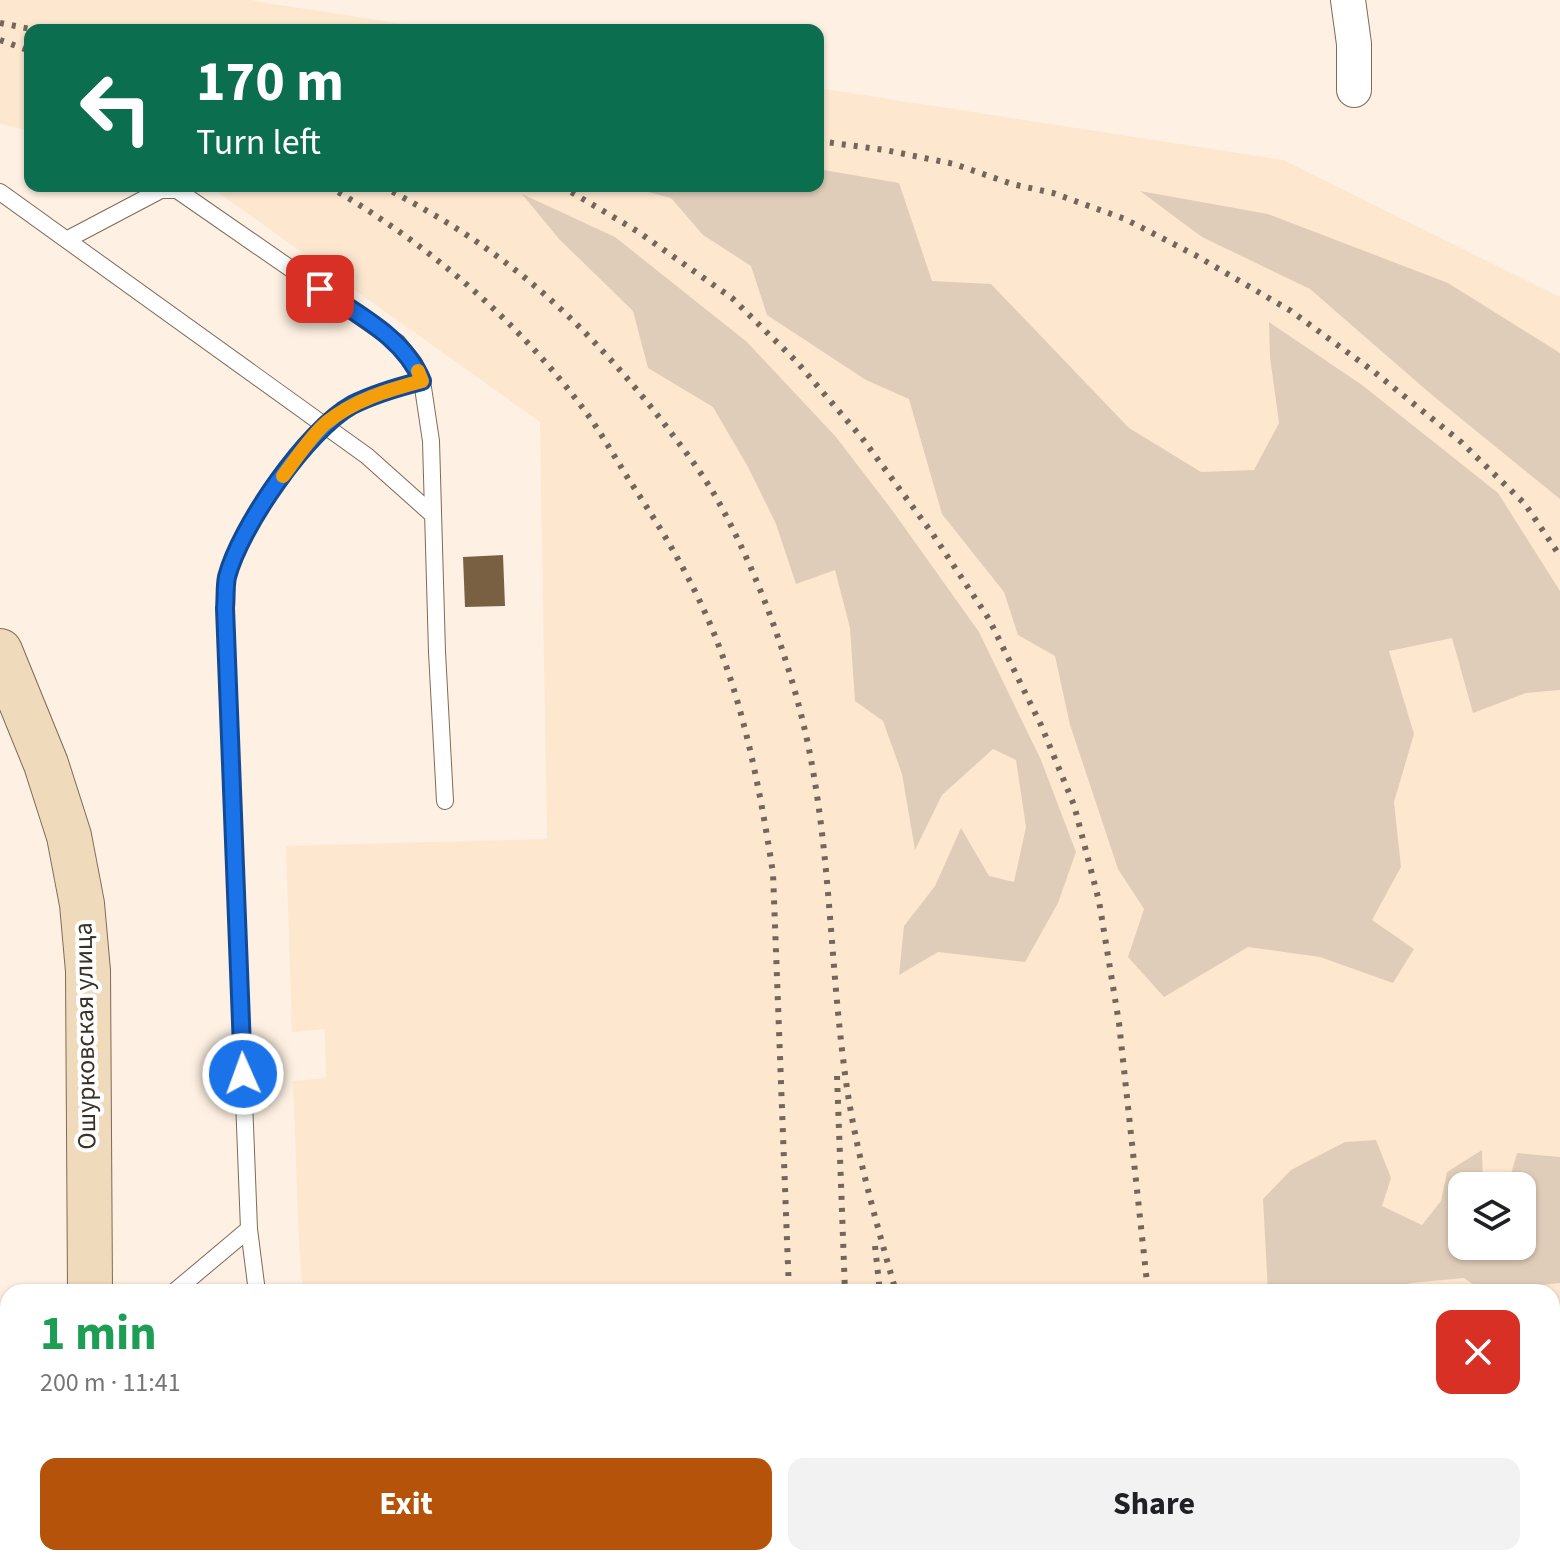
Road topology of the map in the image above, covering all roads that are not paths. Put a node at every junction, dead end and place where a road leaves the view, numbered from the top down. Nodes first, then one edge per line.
1 (1348, 0) edge
2 (1354, 90) dead end
3 (0, 192) edge
4 (157, 192) edge
5 (180, 192) edge
6 (68, 239) junction
7 (422, 381) junction
8 (324, 425) junction
9 (433, 515) junction
10 (0, 651) edge
11 (445, 801) dead end
12 (249, 1229) junction
13 (90, 1284) edge
14 (184, 1284) edge
15 (256, 1284) edge

1 - 2 street
3 - 6 lane
4 - 6 lane
5 - 7 lane
6 - 8 lane
7 - 8 lane
7 - 9 lane
8 - 9 lane
8 - 12 lane
9 - 11 lane
10 - 13 street, Ошурковская улица
12 - 14 lane
12 - 15 lane

